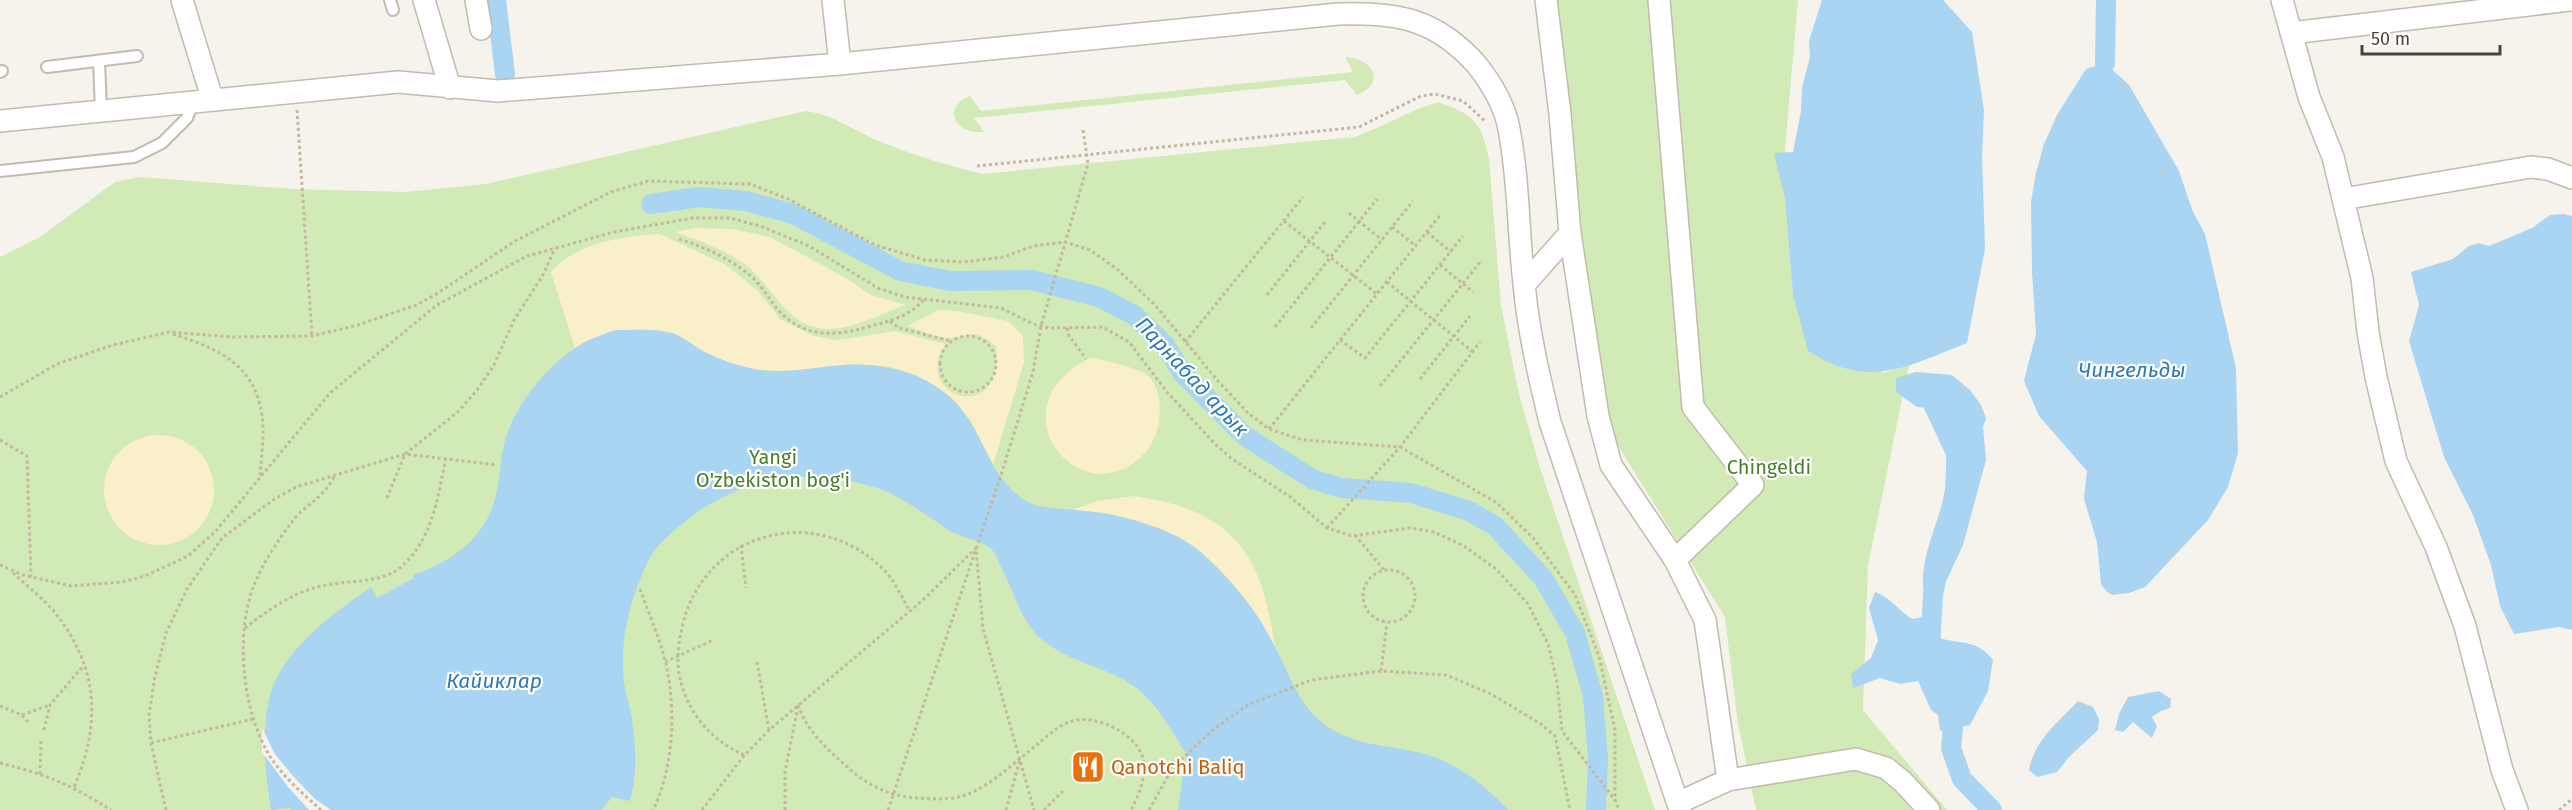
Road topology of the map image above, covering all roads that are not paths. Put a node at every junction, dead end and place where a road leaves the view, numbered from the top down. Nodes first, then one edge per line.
1 (182, 0) edge
2 (424, 0) edge
3 (476, 0) edge
4 (833, 0) edge
5 (1546, 0) edge
6 (1659, 0) edge
7 (2282, 0) edge
8 (2570, 0) edge
9 (481, 29) dead end
10 (2291, 33) junction
11 (137, 56) dead end
12 (99, 61) junction
13 (840, 64) junction
14 (47, 67) dead end
15 (450, 88) junction
16 (203, 99) junction
17 (101, 110) junction
18 (0, 121) edge
19 (0, 171) edge
20 (2572, 178) edge
21 (2343, 199) junction
22 (1570, 233) junction
23 (1524, 285) junction
24 (1676, 560) junction
25 (1728, 780) junction
26 (1679, 806) edge
27 (1929, 810) edge
28 (2517, 810) edge

1 - 16 street
2 - 15 street
3 - 9 street
4 - 13 street
5 - 22 street
6 - 24 street
7 - 10 street
8 - 10 street
10 - 21 street
11 - 12 lane
12 - 14 lane
12 - 17 lane
13 - 15 street
13 - 23 street
15 - 16 street
16 - 17 street
16 - 19 lane
17 - 18 street
20 - 21 street
21 - 28 street
22 - 23 street
22 - 24 street
23 - 26 street
24 - 25 street
25 - 26 street
25 - 27 street

